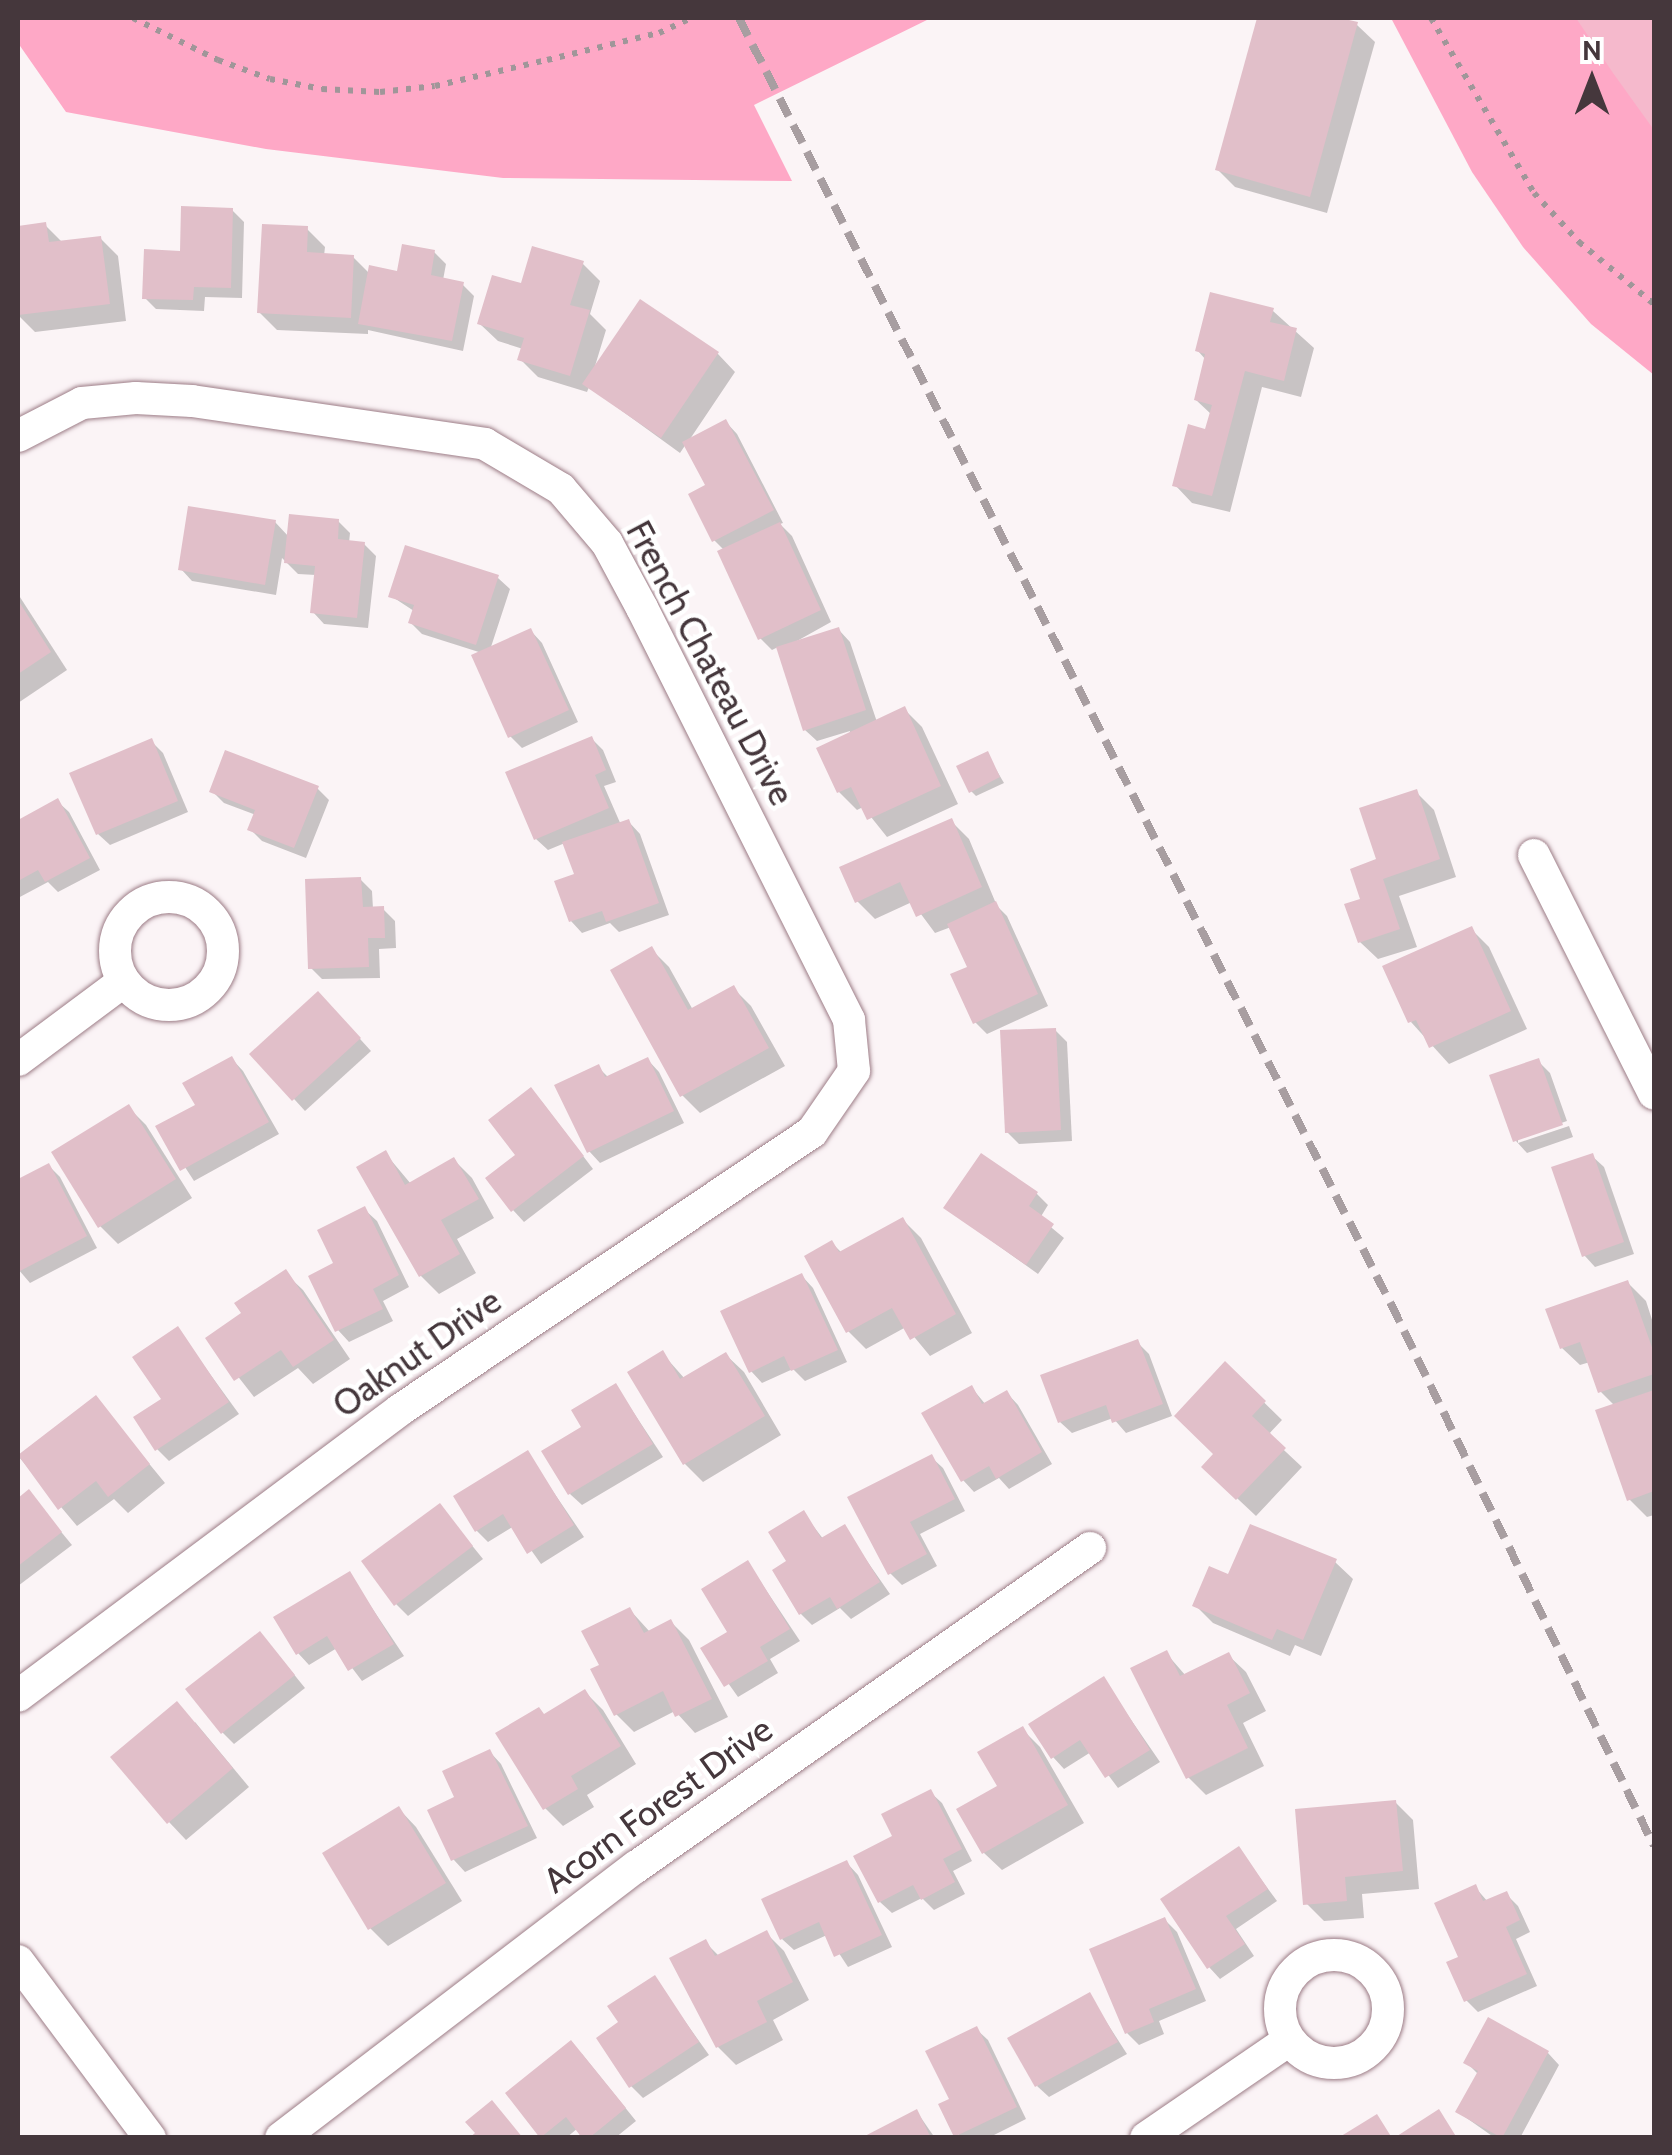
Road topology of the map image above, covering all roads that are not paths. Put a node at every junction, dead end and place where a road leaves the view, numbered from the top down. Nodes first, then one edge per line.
1 (18, 436) edge
2 (1534, 855) dead end
3 (124, 981) dead end
4 (18, 1060) edge
5 (854, 1072) joint
6 (1654, 1094) edge
7 (1090, 1548) dead end
8 (18, 1696) edge
9 (18, 1961) edge
10 (1289, 2040) dead end
11 (150, 2138) edge
12 (280, 2138) edge
13 (1146, 2138) edge

1 - 5 street, French Chateau Drive
2 - 6 street
3 - 4 street
5 - 8 street, Oaknut Drive
7 - 12 street, Acorn Forest Drive
9 - 11 street
10 - 13 street

